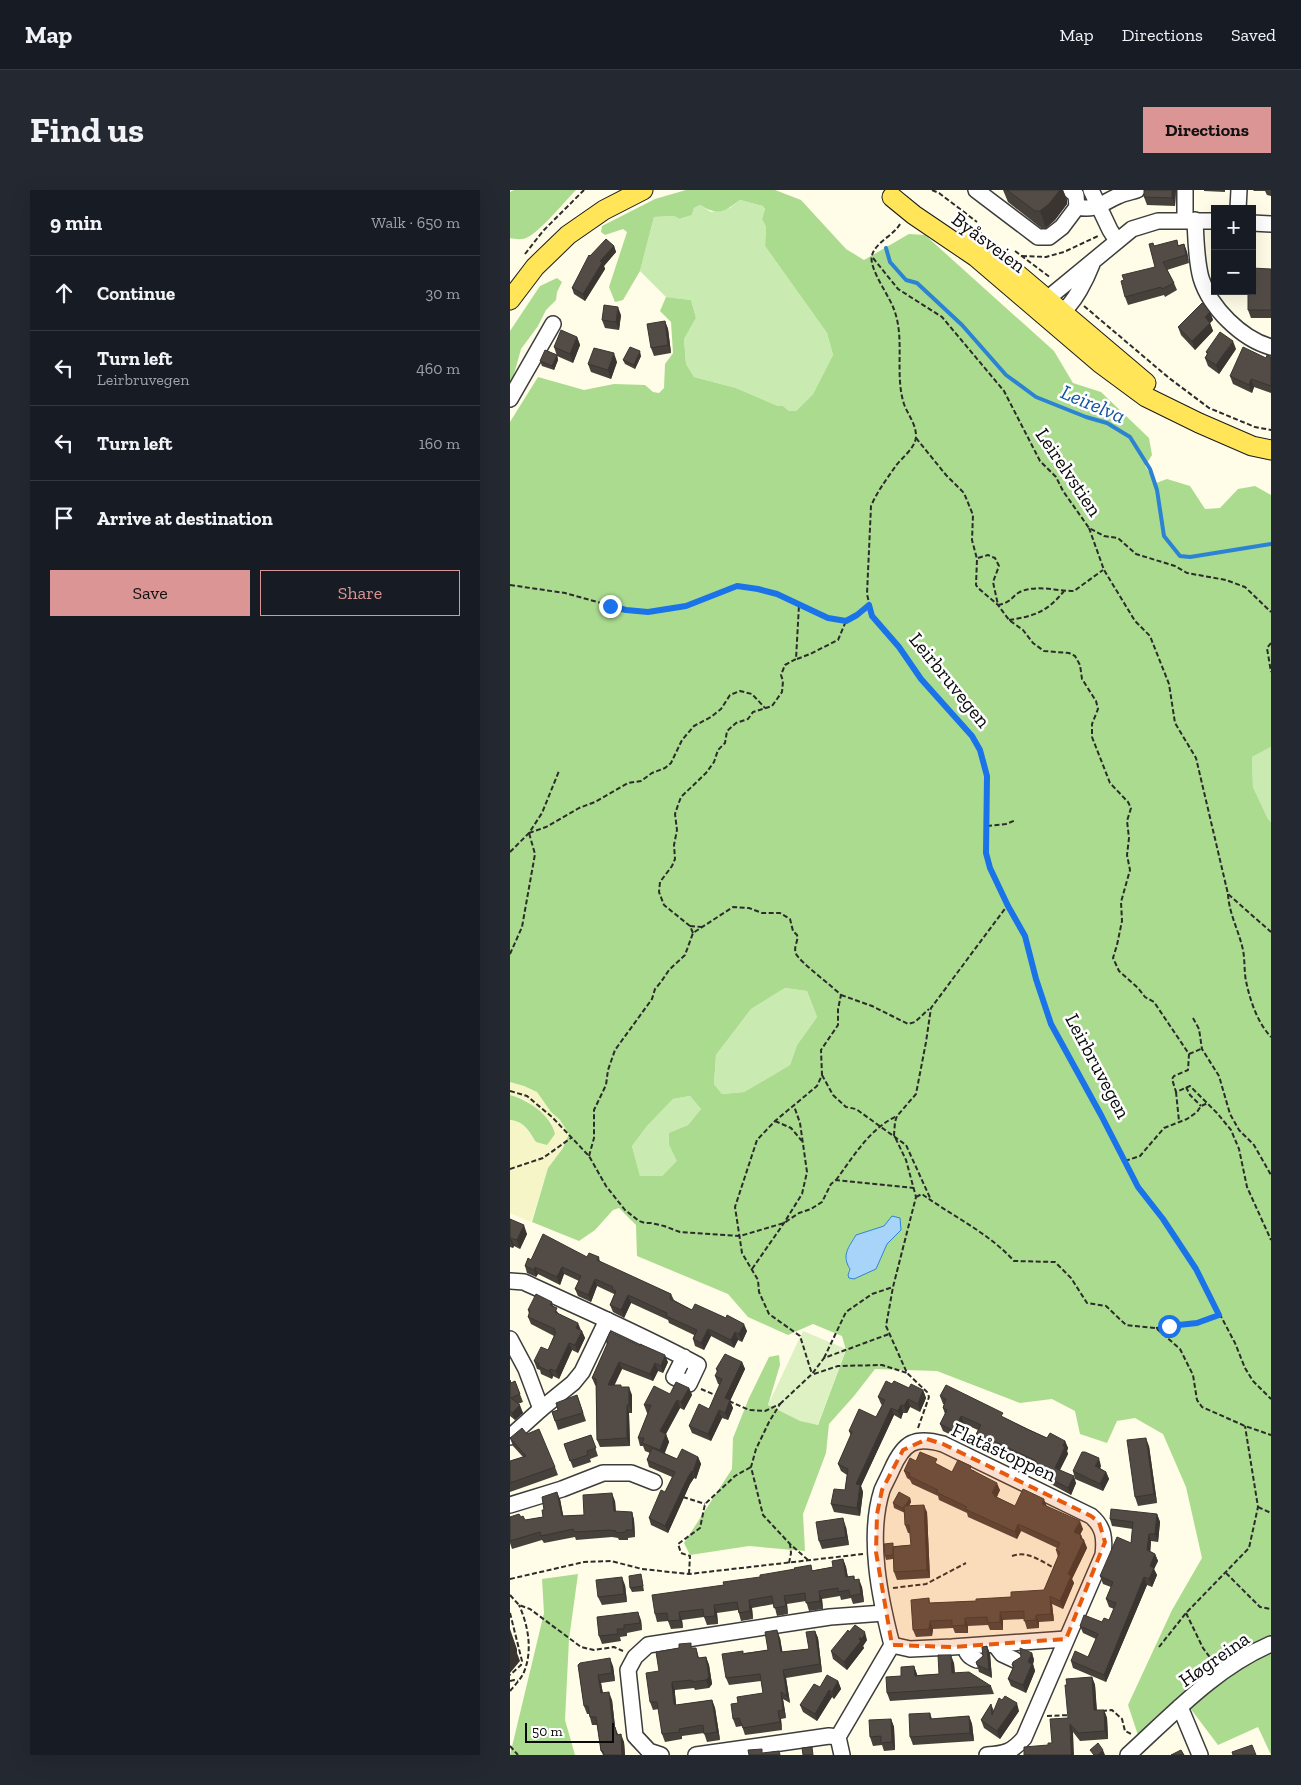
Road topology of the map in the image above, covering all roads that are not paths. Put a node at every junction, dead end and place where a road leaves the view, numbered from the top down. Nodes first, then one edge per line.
1 (643, 190) edge
2 (1070, 190) edge
3 (1091, 190) edge
4 (1137, 190) edge
5 (1186, 190) edge
6 (1239, 190) edge
7 (885, 193) edge
8 (986, 193) edge
9 (1238, 205) edge
10 (1099, 206) junction
11 (1077, 207) junction
12 (1190, 220) junction
13 (1211, 221) edge
14 (1256, 223) edge
15 (1271, 224) edge
16 (1117, 240) junction
17 (510, 300) edge
18 (1052, 309) junction
19 (553, 324) dead end
20 (1271, 347) edge
21 (510, 399) edge
22 (1271, 450) edge
23 (510, 1280) edge
24 (607, 1320) junction
25 (510, 1339) edge
26 (689, 1384) road end
27 (541, 1409) junction
28 (510, 1437) edge
29 (654, 1482) dead end
30 (510, 1505) edge
31 (884, 1613) junction
32 (1066, 1639) junction
33 (1271, 1644) edge
34 (995, 1645) junction
35 (892, 1646) junction
36 (966, 1646) junction
37 (977, 1660) edge
38 (1015, 1660) edge
39 (1180, 1707) junction
40 (838, 1737) junction
41 (661, 1755) edge
42 (696, 1755) edge
43 (842, 1755) edge
44 (987, 1755) edge
45 (1128, 1755) edge
46 (1200, 1755) edge

1 - 17 main road
2 - 11 street
3 - 10 street
4 - 10 street
5 - 12 street
6 - 9 street
7 - 18 main road, Byåsveien
8 - 11 street
10 - 11 street
10 - 16 street
12 - 13 street
12 - 16 street
12 - 20 street
14 - 15 street
16 - 18 street
18 - 22 main road, Byåsveien
19 - 21 street
23 - 24 street
24 - 26 street
24 - 27 street
25 - 27 street
27 - 28 street
29 - 30 street
31 - 32 street, Flatåstoppen
31 - 35 street
31 - 41 street
32 - 34 street
32 - 44 street, Flatåstoppen
33 - 39 street, Høgreina
34 - 36 street
34 - 38 street
35 - 36 street
35 - 40 street
36 - 37 street
39 - 45 street, Høgreina
39 - 46 street, Høgreina
40 - 42 street
40 - 43 street

